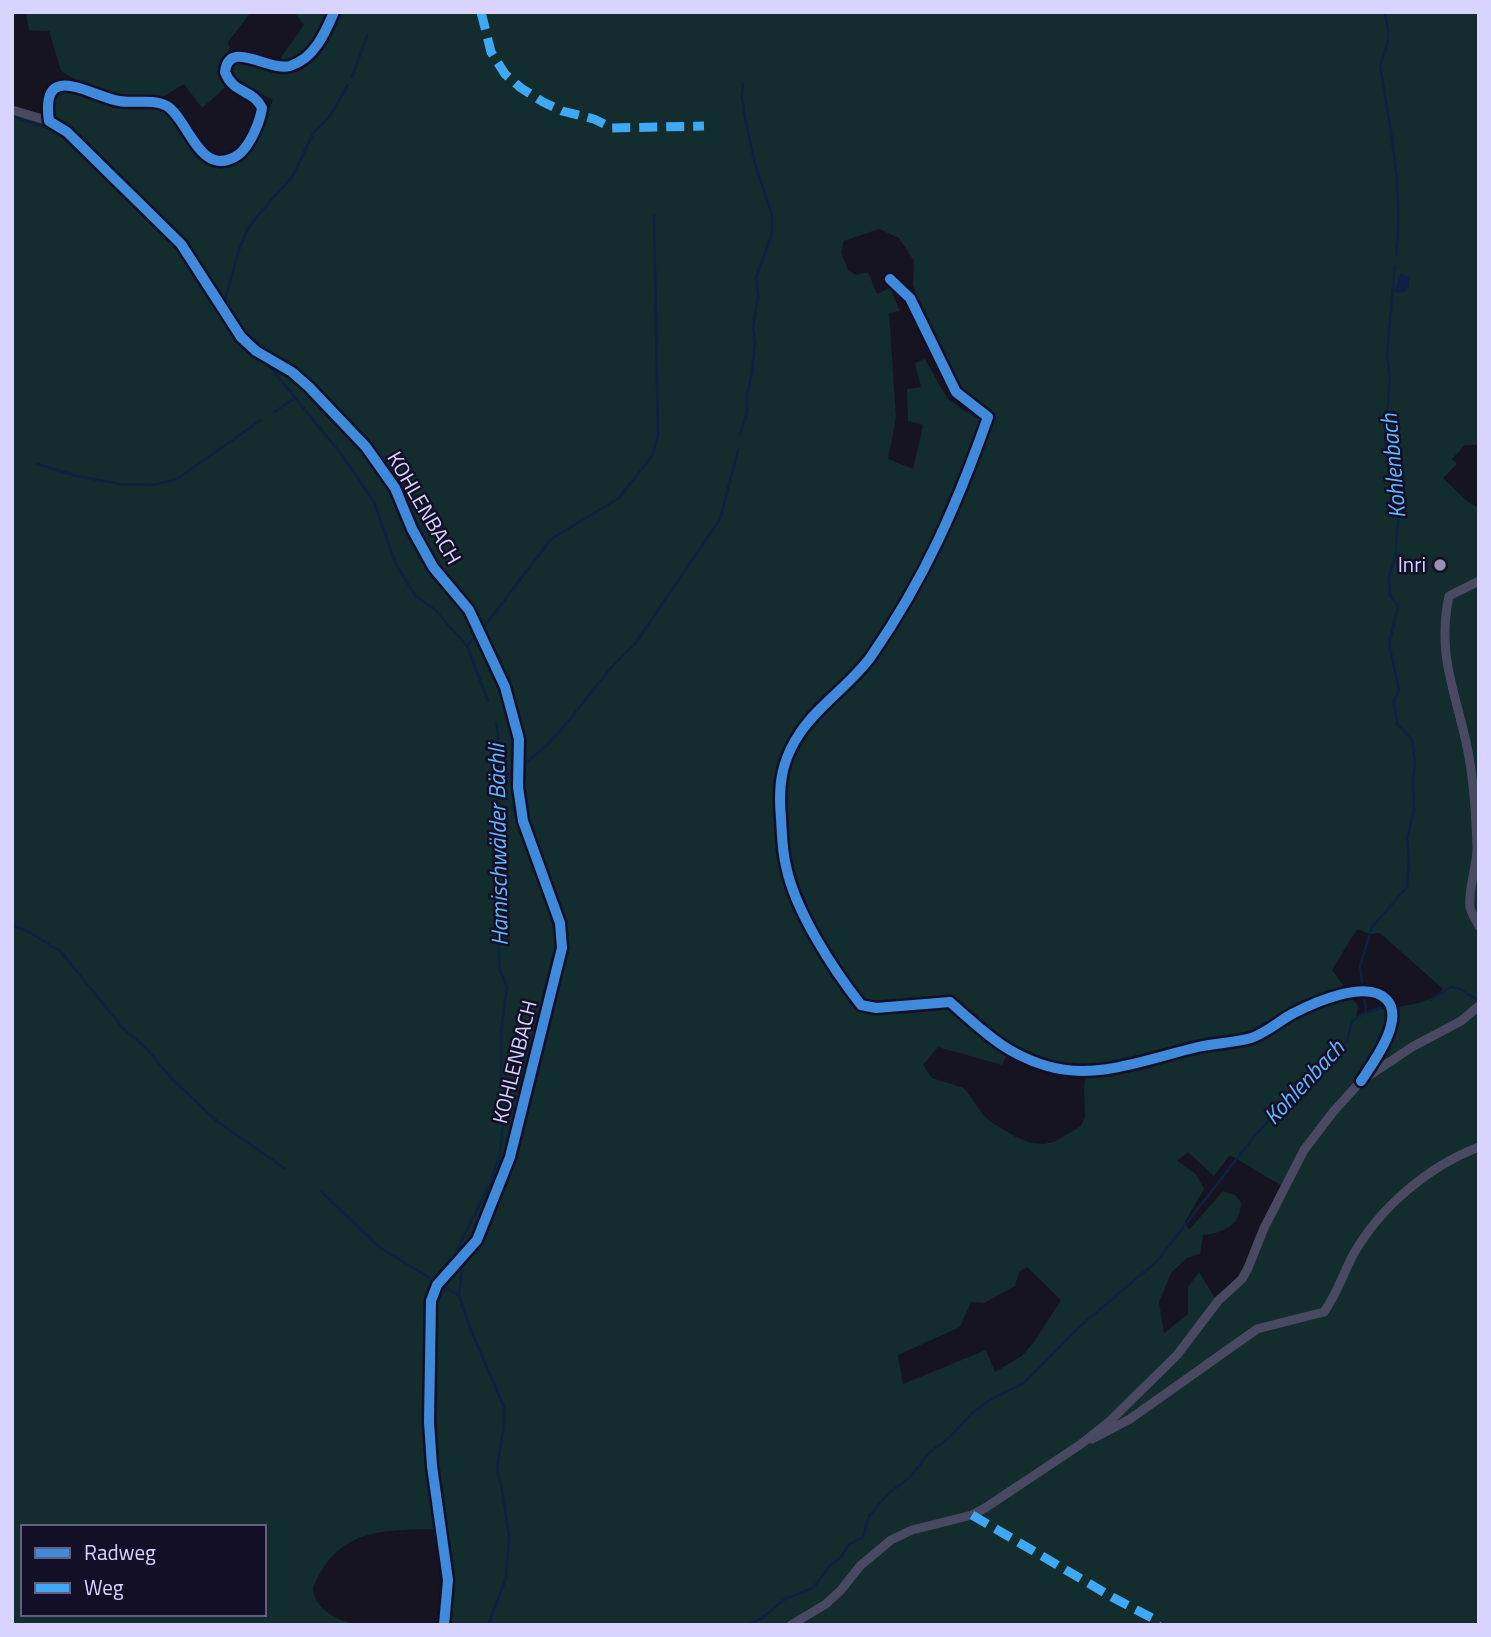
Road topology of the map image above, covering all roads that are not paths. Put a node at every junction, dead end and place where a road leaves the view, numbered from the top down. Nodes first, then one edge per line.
1 (334, 12) edge
2 (12, 110) edge
3 (49, 121) junction
4 (890, 279) dead end
5 (1479, 581) edge
6 (1479, 926) edge
7 (1479, 1006) edge
8 (1361, 1082) junction
9 (1479, 1147) edge
10 (1081, 1444) junction
11 (444, 1625) edge
12 (791, 1625) edge

1 - 3 street
2 - 3 street
3 - 11 street, KOHLENBACH
4 - 8 street
5 - 6 street
7 - 8 street
8 - 10 street
9 - 10 street
10 - 12 street

